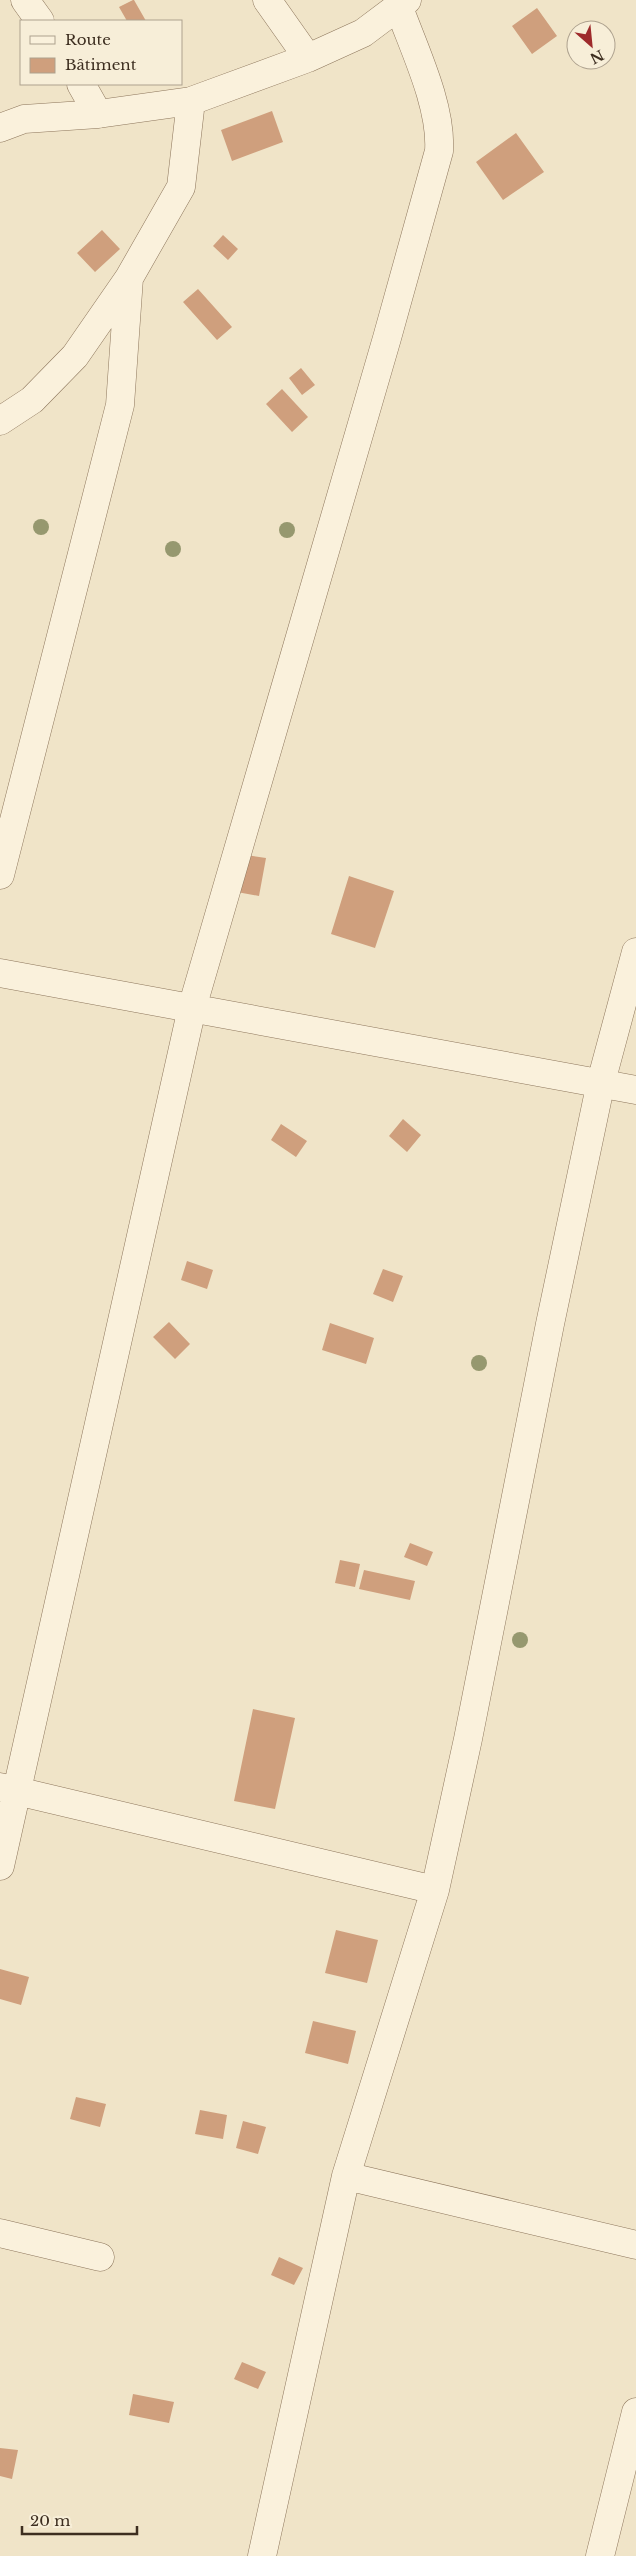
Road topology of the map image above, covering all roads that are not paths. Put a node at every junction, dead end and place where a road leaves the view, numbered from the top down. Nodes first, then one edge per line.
1 (26, 0) edge
2 (267, 0) edge
3 (403, 3) edge
4 (39, 20) edge
5 (308, 58) junction
6 (82, 85) edge
7 (191, 101) junction
8 (98, 114) junction
9 (0, 128) edge
10 (129, 278) junction
11 (0, 422) edge
12 (0, 875) edge
13 (636, 952) edge
14 (0, 973) edge
15 (192, 1008) junction
16 (601, 1082) junction
17 (636, 1090) edge
18 (8, 1789) edge
19 (0, 1866) edge
20 (434, 1890) junction
21 (346, 2176) junction
22 (0, 2233) edge
23 (636, 2245) edge
24 (100, 2257) dead end
25 (636, 2412) edge
26 (262, 2556) edge
27 (600, 2556) edge

1 - 4 street
2 - 5 street
3 - 5 street
3 - 15 street
5 - 7 street
6 - 8 street
7 - 8 street
7 - 10 street
8 - 9 street
10 - 11 street
10 - 12 street
13 - 16 street
14 - 15 street
15 - 16 street
15 - 18 street
16 - 17 street
16 - 20 street
18 - 19 street
18 - 20 street
20 - 21 street
21 - 23 street
21 - 26 street
22 - 24 street
25 - 27 street

